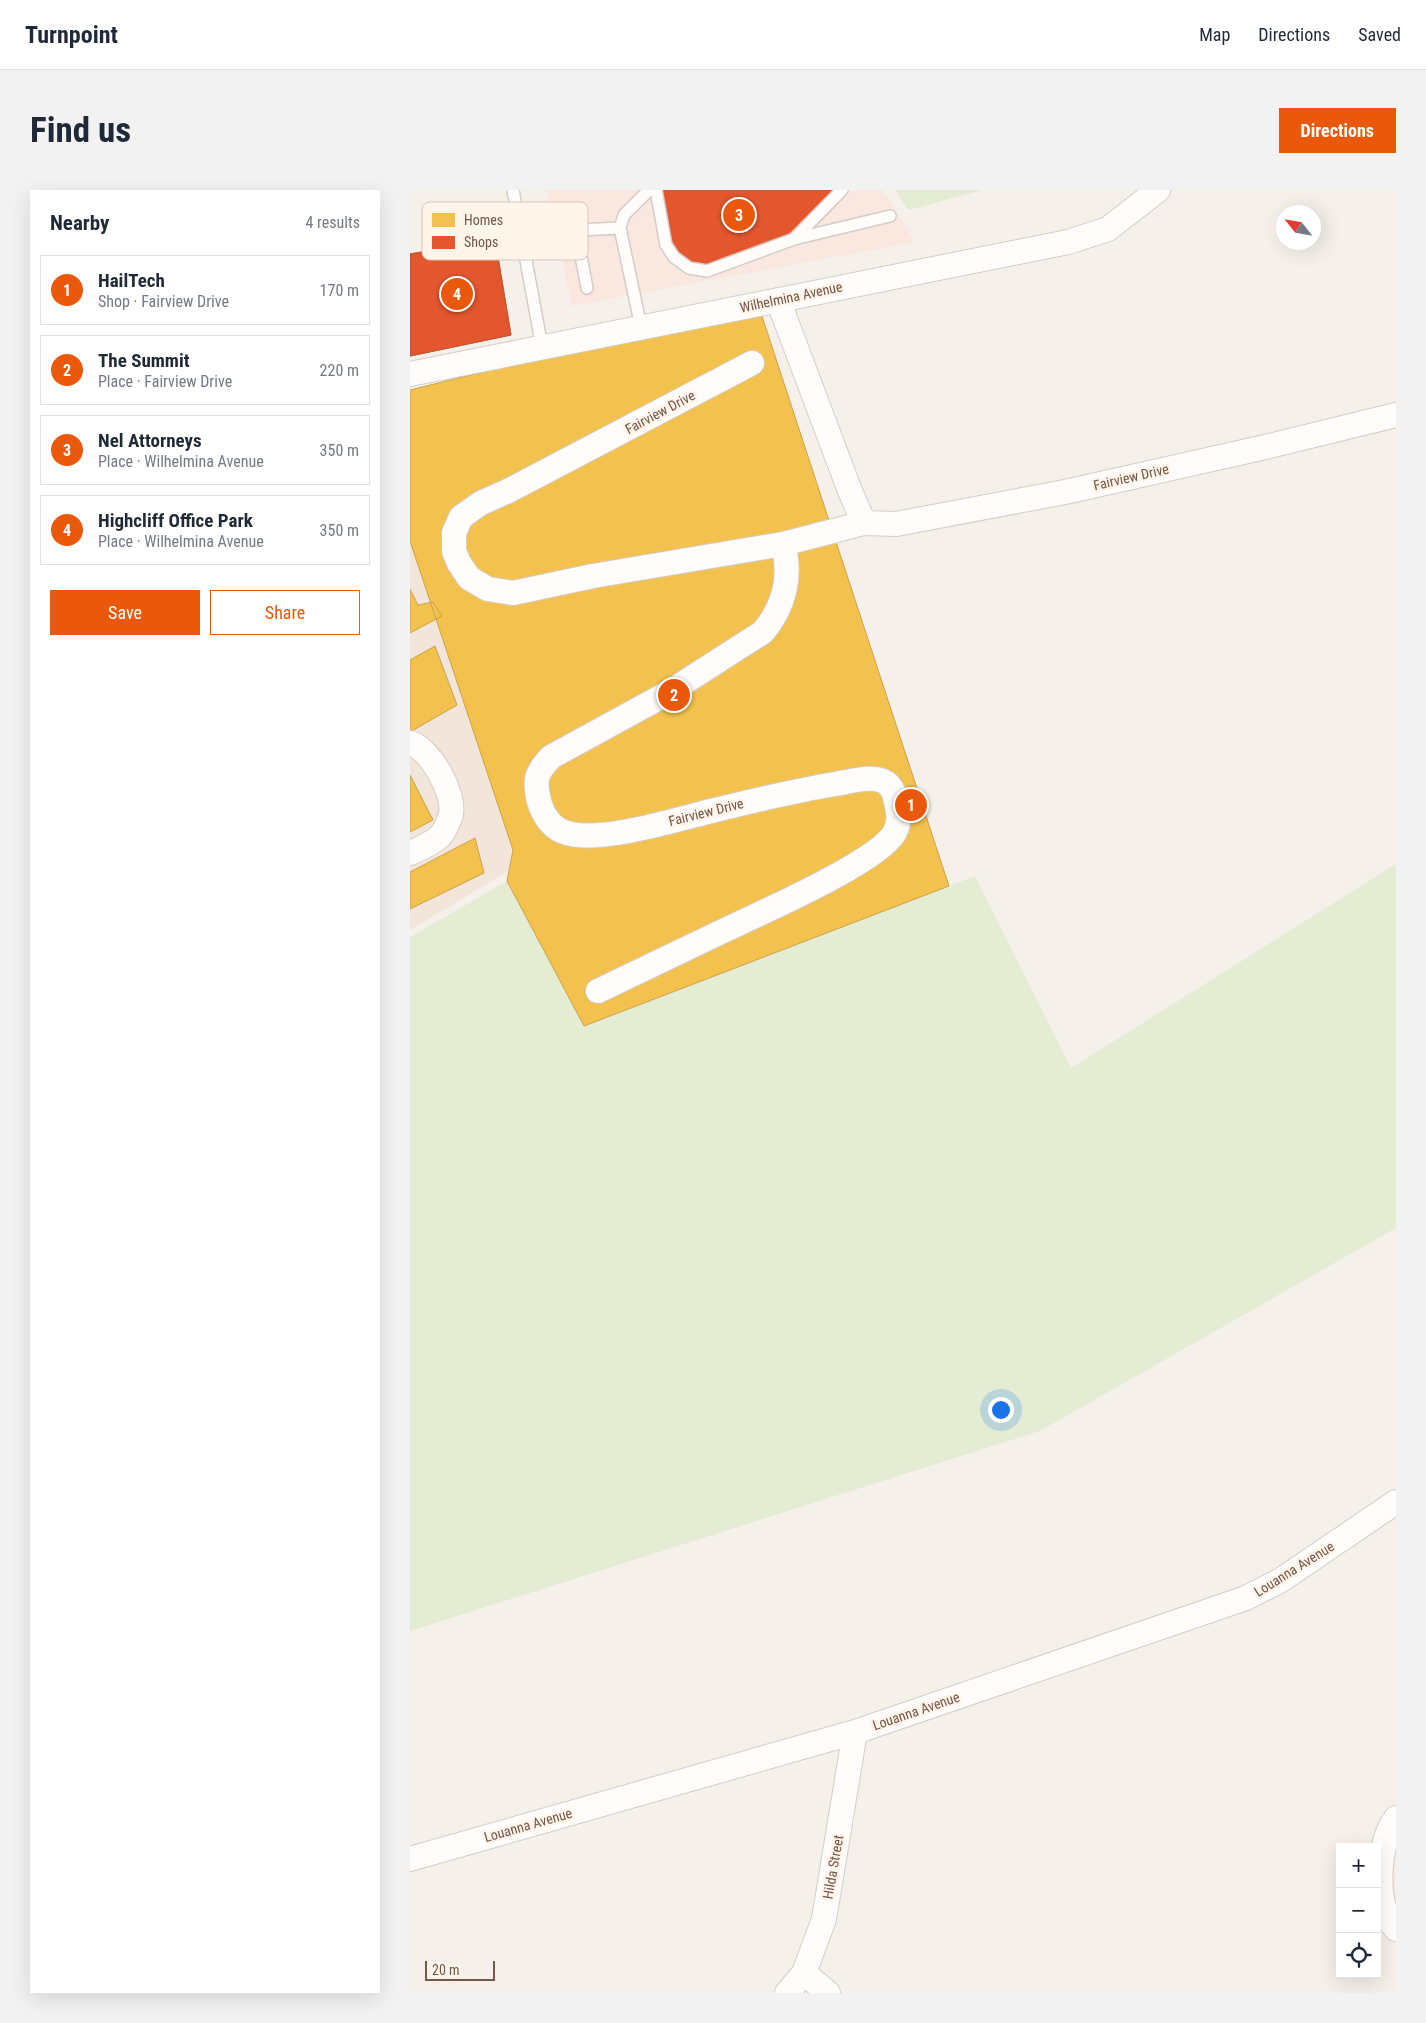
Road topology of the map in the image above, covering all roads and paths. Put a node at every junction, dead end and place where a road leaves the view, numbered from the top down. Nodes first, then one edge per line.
1 (649, 190) edge
2 (656, 190) edge
3 (842, 190) edge
4 (1158, 190) edge
5 (890, 216) dead end
6 (620, 228) junction
7 (588, 230) edge
8 (794, 239) junction
9 (526, 260) edge
10 (582, 260) edge
11 (587, 288) dead end
12 (778, 300) junction
13 (641, 327) junction
14 (542, 347) junction
15 (752, 363) dead end
16 (410, 374) edge
17 (1396, 415) edge
18 (864, 523) junction
19 (783, 544) junction
20 (410, 743) edge
21 (410, 853) edge
22 (598, 991) dead end
23 (1396, 1502) edge
24 (855, 1732) junction
25 (1396, 1818) edge
26 (410, 1859) edge
27 (1396, 1929) edge
28 (804, 1973) junction
29 (787, 1993) edge
30 (828, 1993) edge

1 - 6 lane
2 - 8 lane
3 - 8 lane
4 - 12 street, Wilhelmina Avenue
5 - 8 lane
6 - 7 lane
6 - 13 lane
9 - 14 lane
10 - 11 lane
12 - 13 street, Wilhelmina Avenue
12 - 18 street
13 - 14 street, Wilhelmina Avenue
14 - 16 street, Wilhelmina Avenue
15 - 19 street, Fairview Drive
17 - 18 street, Fairview Drive
18 - 19 street, Fairview Drive
19 - 22 street, Fairview Drive
20 - 21 street
23 - 24 street, Louanna Avenue
24 - 26 street, Louanna Avenue
24 - 28 street, Hilda Street
25 - 27 street
28 - 29 street, Hilda Street
28 - 30 street

